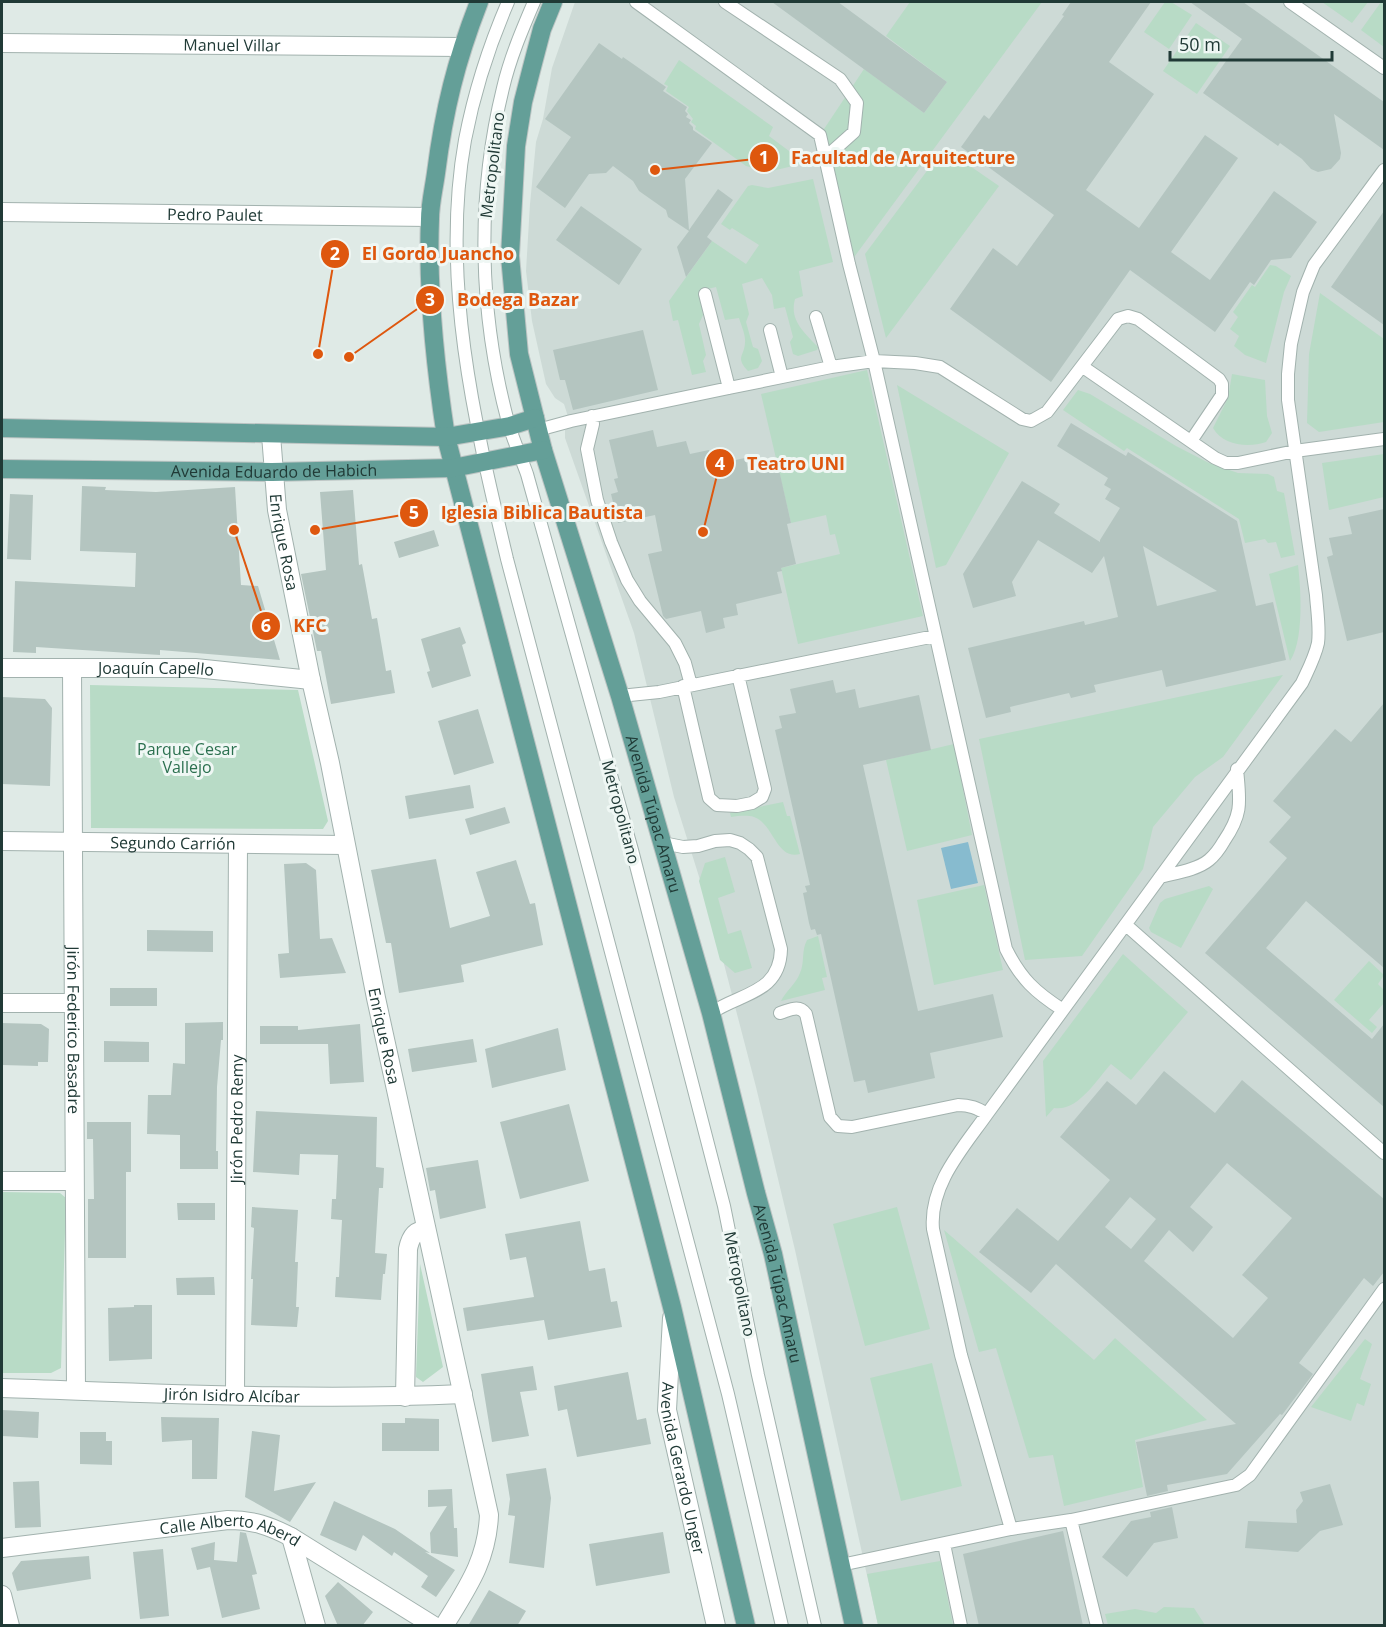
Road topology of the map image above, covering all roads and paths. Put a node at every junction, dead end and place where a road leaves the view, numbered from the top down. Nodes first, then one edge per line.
1 (479, 2) edge
2 (507, 2) edge
3 (534, 2) edge
4 (553, 2) edge
5 (636, 2) edge
6 (724, 2) edge
7 (1290, 2) edge
8 (2, 43) edge
9 (462, 47) junction
10 (1384, 68) edge
11 (826, 157) junction
12 (1384, 170) edge
13 (2, 212) edge
14 (430, 218) junction
15 (705, 294) dead end
16 (816, 317) dead end
17 (770, 330) dead end
18 (874, 362) junction
19 (831, 367) junction
20 (1083, 367) junction
21 (783, 377) junction
22 (729, 388) junction
23 (592, 416) junction
24 (536, 424) junction
25 (510, 426) junction
26 (2, 428) edge
27 (479, 431) junction
28 (271, 435) junction
29 (446, 437) junction
30 (1384, 439) edge
31 (1191, 441) junction
32 (543, 450) junction
33 (1295, 451) junction
34 (520, 455) junction
35 (486, 463) junction
36 (453, 468) junction
37 (2, 469) edge
38 (272, 472) junction
39 (935, 636) junction
40 (2, 668) edge
41 (72, 668) junction
42 (738, 675) junction
43 (311, 680) junction
44 (687, 686) junction
45 (620, 696) junction
46 (1237, 769) junction
47 (74, 840) junction
48 (2, 841) edge
49 (663, 843) junction
50 (238, 844) junction
51 (345, 845) junction
52 (1160, 877) junction
53 (1126, 925) junction
54 (2, 1003) edge
55 (72, 1003) junction
56 (1063, 1010) junction
57 (780, 1012) dead end
58 (711, 1013) junction
59 (987, 1114) junction
60 (1384, 1153) edge
61 (2, 1181) edge
62 (74, 1182) junction
63 (426, 1230) junction
64 (1384, 1289) edge
65 (672, 1307) junction
66 (2, 1388) edge
67 (76, 1390) junction
68 (463, 1394) junction
69 (235, 1395) junction
70 (405, 1397) junction
71 (1071, 1520) junction
72 (1011, 1529) junction
73 (291, 1537) junction
74 (944, 1544) junction
75 (2, 1548) edge
76 (841, 1565) junction
77 (2, 1595) edge
78 (10, 1626) edge
79 (316, 1626) edge
80 (434, 1626) edge
81 (444, 1626) edge
82 (716, 1626) edge
83 (746, 1626) edge
84 (782, 1626) edge
85 (815, 1626) edge
86 (854, 1626) edge
87 (961, 1626) edge
88 (1097, 1626) edge

1 - 9 main road
2 - 27 lane, Metropolitano
3 - 25 lane, Metropolitano
4 - 24 main road, Avenida Túpac Amaru
5 - 11 lane
6 - 11 lane
7 - 10 lane
8 - 9 street, Manuel Villar
9 - 14 main road
11 - 18 lane
12 - 33 lane
13 - 14 street, Pedro Paulet
14 - 29 main road
15 - 22 lane
16 - 19 lane
17 - 21 lane
18 - 19 lane
18 - 20 lane
18 - 39 lane
19 - 21 lane
20 - 31 lane
20 - 31 lane
21 - 22 lane
22 - 23 lane
23 - 24 lane
23 - 44 lane
24 - 25 main road, Avenida Eduardo de Habich
24 - 32 main road, Avenida Túpac Amaru
25 - 27 main road, Avenida Eduardo de Habich
25 - 34 lane, Metropolitano
26 - 28 main road, Avenida Eduardo de Habich
27 - 29 main road, Avenida Eduardo de Habich
27 - 35 lane, Metropolitano
28 - 29 main road, Avenida Eduardo de Habich
28 - 38 street, Enrique Rosa
29 - 36 main road
30 - 33 lane
31 - 33 lane
32 - 34 main road, Avenida Eduardo de Habich
32 - 45 main road, Avenida Túpac Amaru
33 - 46 lane
34 - 35 main road, Avenida Eduardo de Habich
34 - 85 lane, Metropolitano
35 - 36 main road, Avenida Eduardo de Habich
35 - 84 lane, Metropolitano
36 - 38 main road, Avenida Eduardo de Habich
36 - 65 main road
37 - 38 main road, Avenida Eduardo de Habich
38 - 43 street, Enrique Rosa
39 - 42 lane
39 - 56 lane
40 - 41 street, Joaquín Capello
41 - 43 street, Joaquín Capello
41 - 47 street, Jirón Federico Basadre
42 - 44 lane
42 - 44 lane
43 - 51 street, Enrique Rosa
44 - 45 lane
45 - 49 main road, Avenida Túpac Amaru
46 - 52 lane
46 - 52 lane
47 - 48 street, Segundo Carrión
47 - 50 street, Segundo Carrión
47 - 55 street, Jirón Federico Basadre
49 - 58 main road, Avenida Túpac Amaru
49 - 58 lane
50 - 51 street, Segundo Carrión
50 - 69 street, Jirón Pedro Remy
51 - 63 street, Enrique Rosa
52 - 53 lane
53 - 56 lane
53 - 60 lane
54 - 55 street
55 - 62 street, Jirón Federico Basadre
56 - 59 lane
57 - 59 lane
58 - 76 main road, Avenida Túpac Amaru
59 - 72 lane
61 - 62 street
62 - 67 street, Jirón Federico Basadre
63 - 68 street, Enrique Rosa
63 - 70 street
64 - 71 lane
65 - 82 street, Avenida Gerardo Unger
65 - 83 main road
66 - 67 street, Jirón Isidro Alcíbar
67 - 69 street, Jirón Isidro Alcíbar
68 - 70 street, Jirón Isidro Alcíbar
68 - 81 street, Enrique Rosa
69 - 70 street, Jirón Isidro Alcíbar
71 - 72 lane
71 - 88 lane
72 - 74 lane
73 - 75 street, Calle Alberto Aberd
73 - 79 street
73 - 80 street, Calle Alberto Aberd
74 - 76 lane
74 - 87 lane
76 - 86 main road, Avenida Túpac Amaru
77 - 78 street

